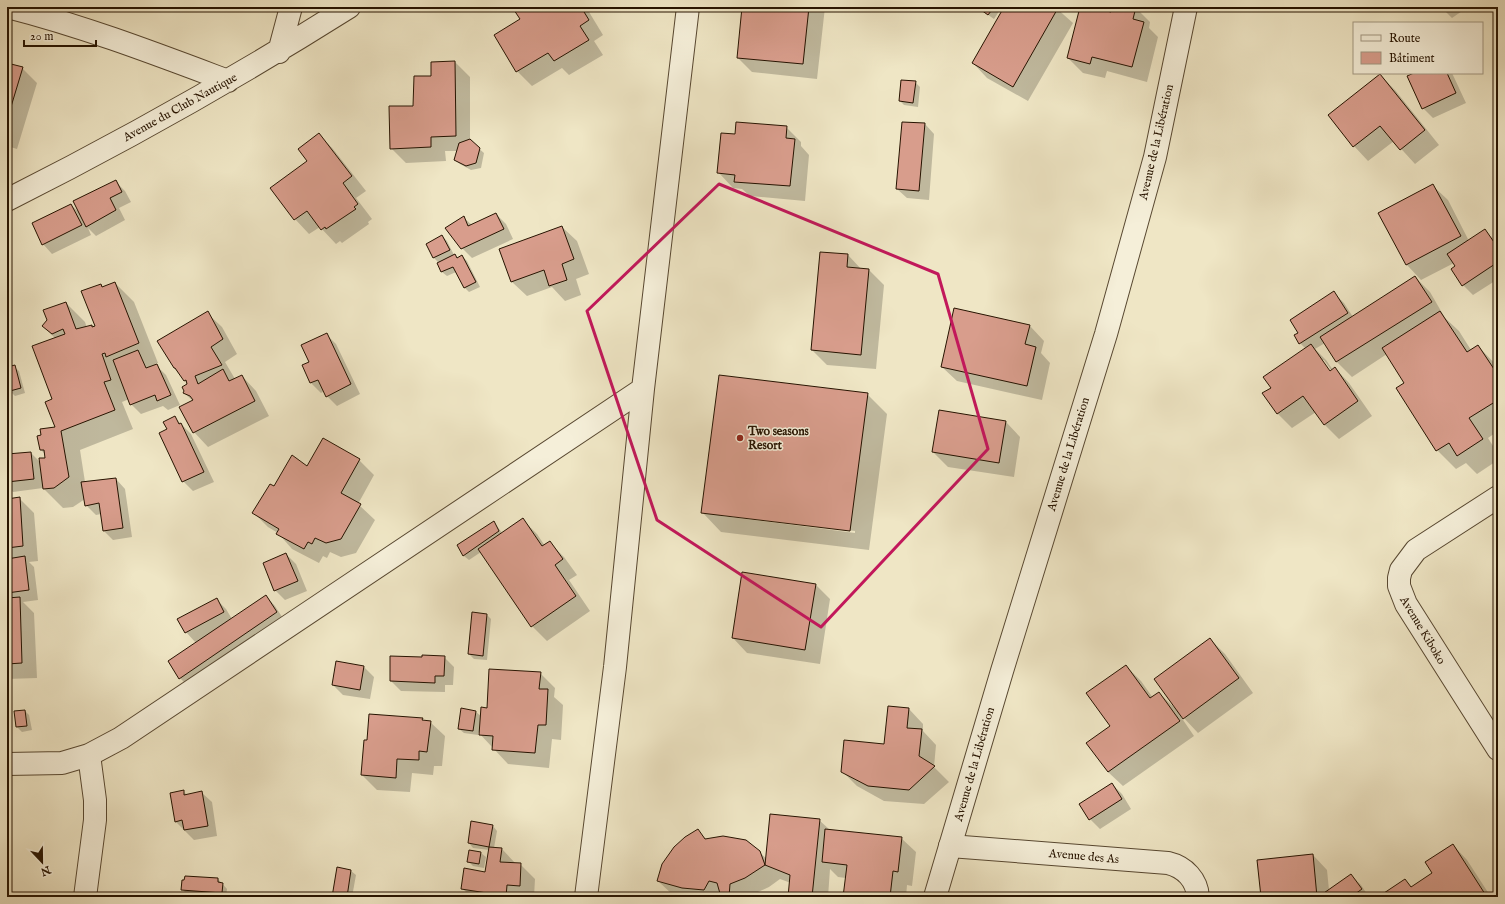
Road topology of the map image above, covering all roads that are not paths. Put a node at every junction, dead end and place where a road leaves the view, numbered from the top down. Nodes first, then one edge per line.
1 (8, 7) edge
2 (291, 7) edge
3 (349, 7) edge
4 (688, 7) edge
5 (1186, 7) edge
6 (279, 52) junction
7 (228, 81) junction
8 (7, 200) edge
9 (643, 389) junction
10 (1498, 497) edge
11 (1498, 750) edge
12 (89, 755) junction
13 (7, 764) edge
14 (950, 846) junction
15 (85, 897) edge
16 (586, 897) edge
17 (935, 897) edge
18 (1198, 897) edge

1 - 7 street
2 - 6 street
3 - 6 street, Avenue du Club Nautique
4 - 9 street
5 - 14 street, Avenue de la Libération
6 - 7 street, Avenue du Club Nautique
7 - 8 street, Avenue du Club Nautique
9 - 12 street
9 - 16 street
10 - 11 street, Avenue Kiboko
12 - 13 street
12 - 15 street
14 - 17 street, Avenue de la Libération
14 - 18 street, Avenue des As

